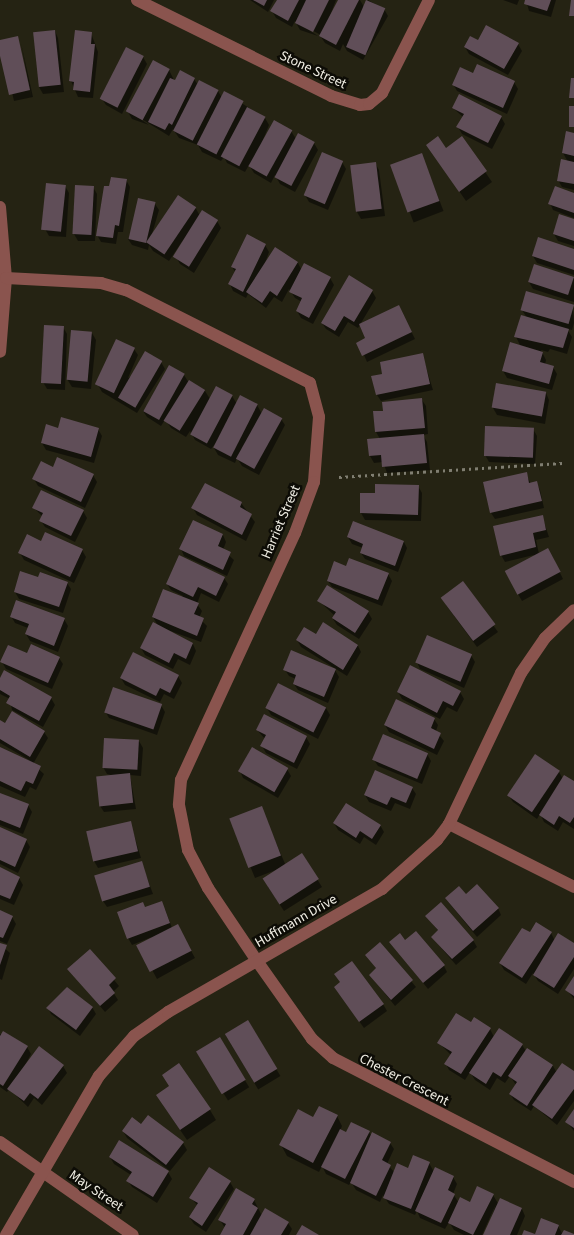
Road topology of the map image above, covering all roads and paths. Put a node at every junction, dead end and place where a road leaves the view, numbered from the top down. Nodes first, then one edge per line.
1 (137, 0) edge
2 (429, 0) edge
3 (0, 207) edge
4 (6, 278) junction
5 (0, 352) edge
6 (563, 463) dead end
7 (339, 476) dead end
8 (574, 610) edge
9 (448, 824) junction
10 (574, 887) edge
11 (256, 961) junction
12 (0, 1142) edge
13 (42, 1172) junction
14 (574, 1182) edge
15 (6, 1235) edge
16 (133, 1235) edge

1 - 2 street, Stone Street
3 - 4 street
4 - 5 street
4 - 11 street, Harriet Street
6 - 7 path
8 - 9 street, Huffmann Drive
9 - 10 street
9 - 11 street, Huffmann Drive
11 - 13 street, Huffmann Drive
11 - 14 street, Chester Crescent
12 - 13 street, May Street
13 - 15 street, Huffmann Drive
13 - 16 street, May Street

